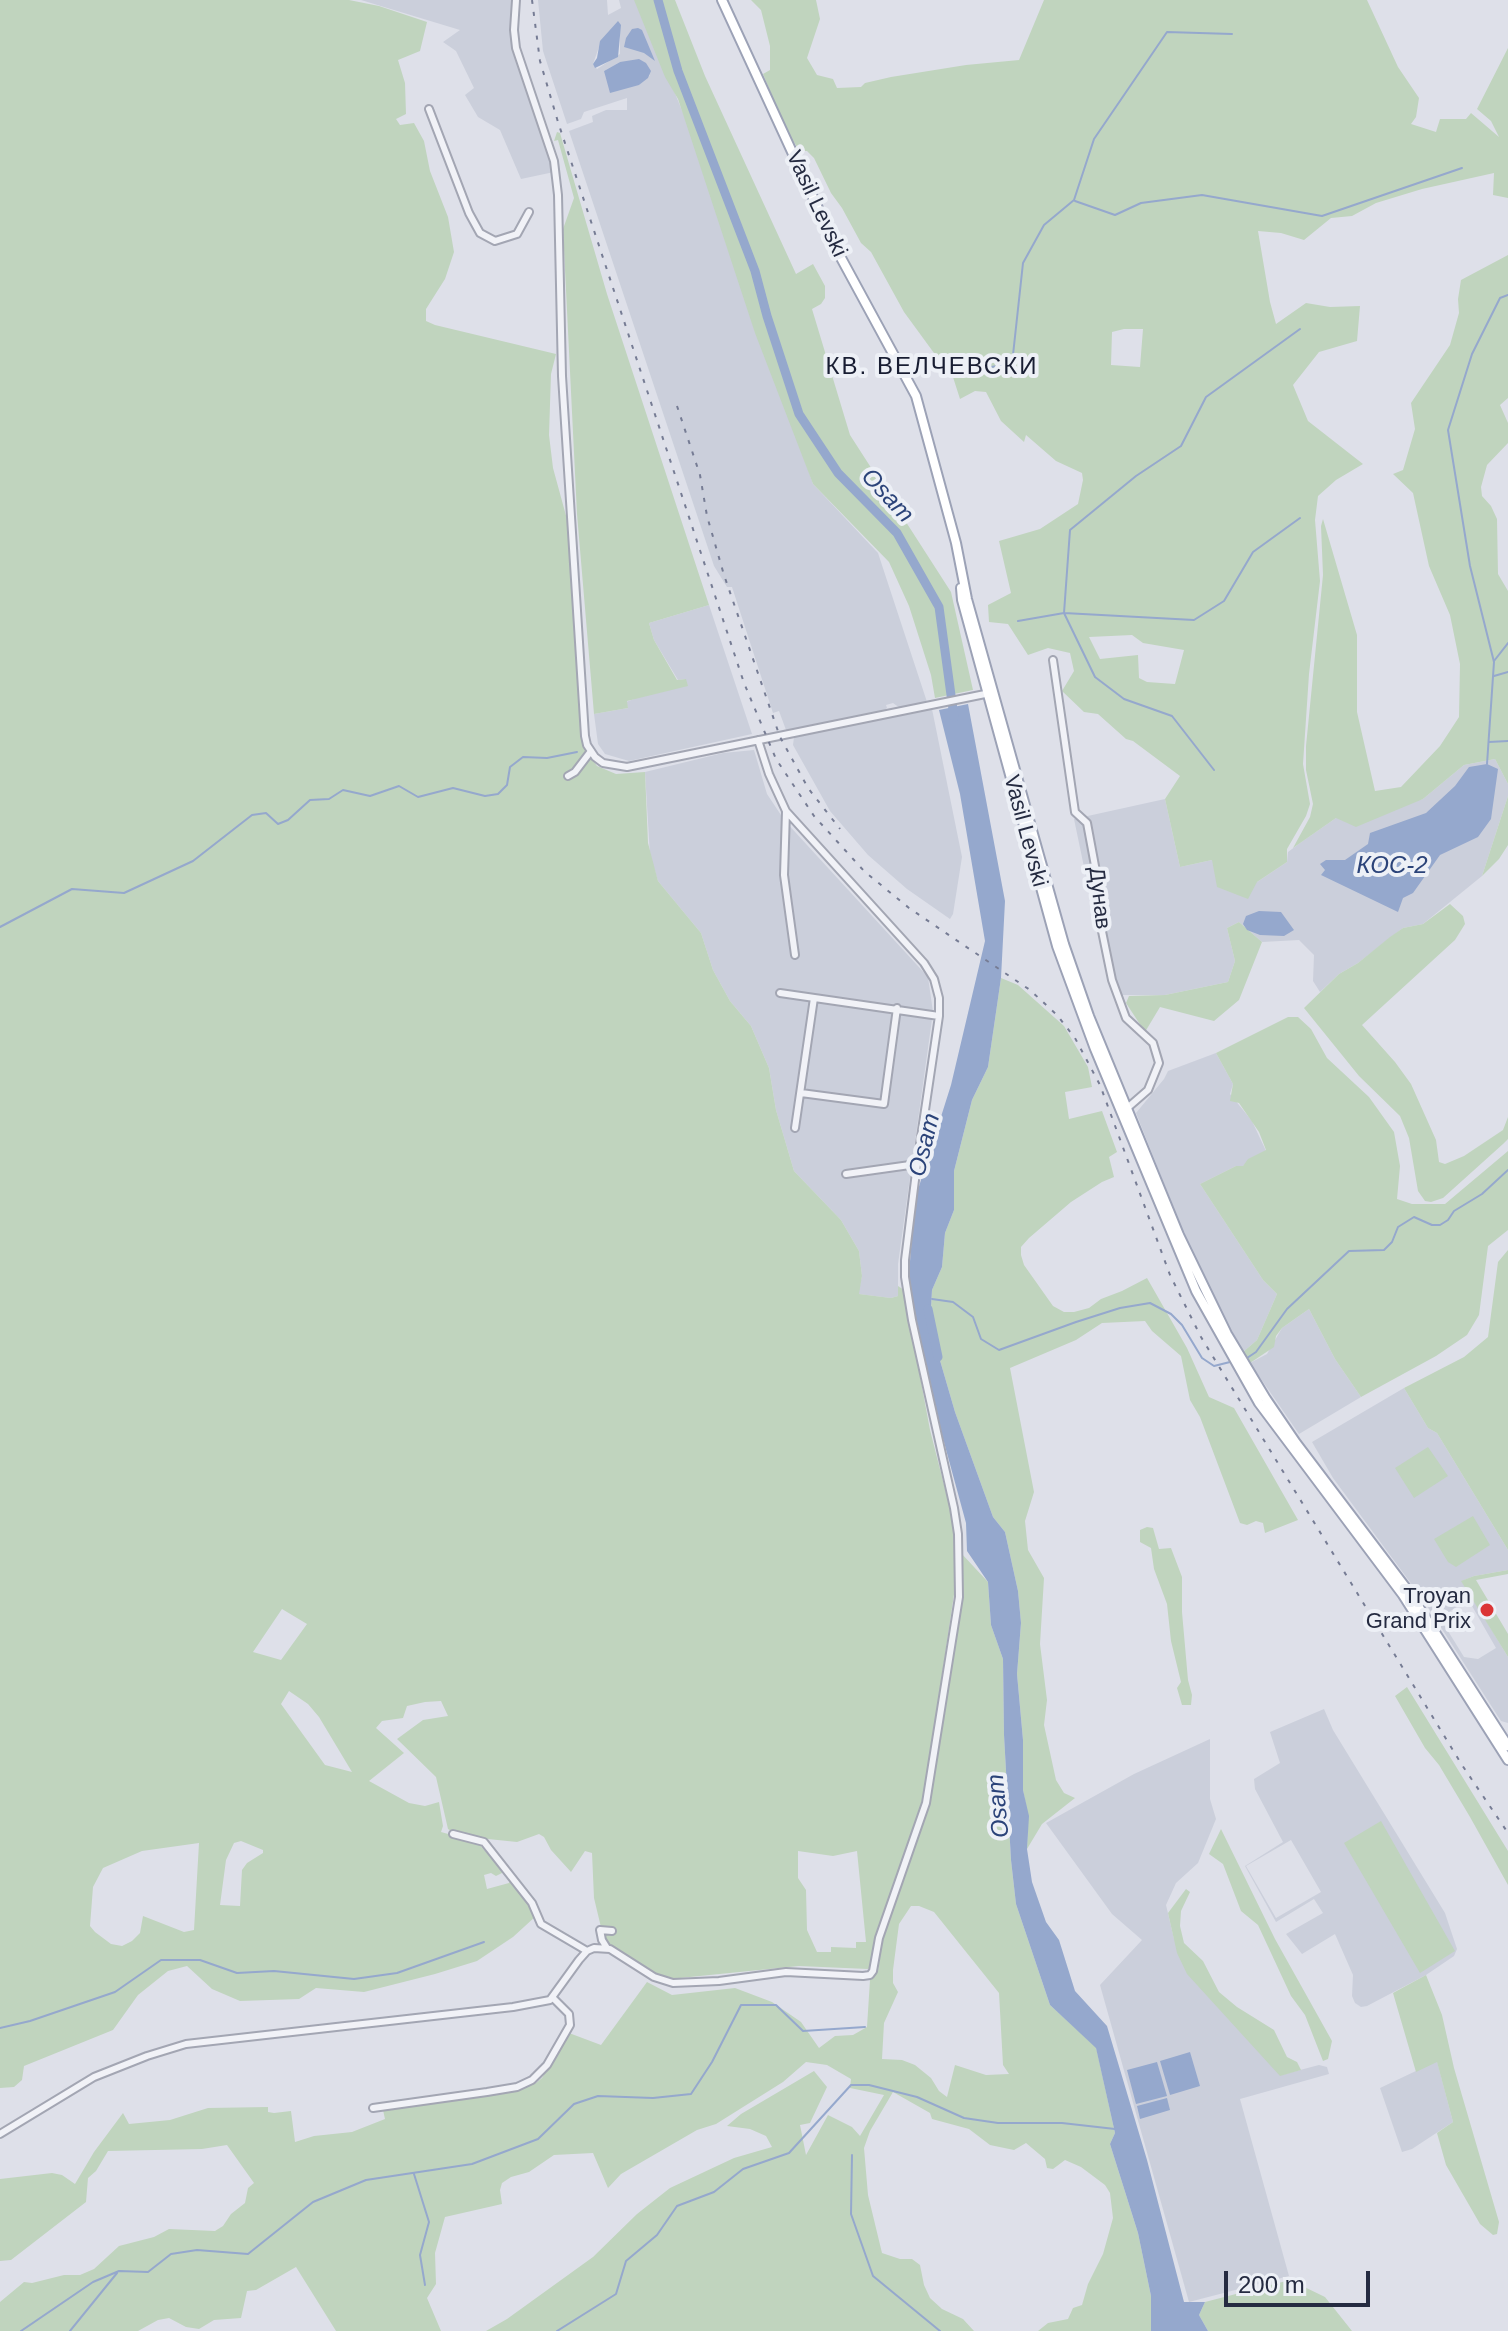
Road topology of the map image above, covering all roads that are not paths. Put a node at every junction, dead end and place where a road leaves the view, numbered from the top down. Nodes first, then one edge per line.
1 (516, 0) edge
2 (722, 0) edge
3 (429, 109) dead end
4 (529, 212) dead end
5 (1053, 660) dead end
6 (992, 693) junction
7 (758, 740) junction
8 (591, 751) junction
9 (568, 776) dead end
10 (786, 811) junction
11 (795, 955) dead end
12 (780, 993) dead end
13 (814, 998) junction
14 (897, 1008) junction
15 (939, 1016) junction
16 (801, 1093) junction
17 (1124, 1110) junction
18 (795, 1128) dead end
19 (917, 1164) junction
20 (846, 1174) dead end
21 (1501, 1729) edge
22 (1508, 1746) edge
23 (1508, 1760) edge
24 (453, 1834) dead end
25 (612, 1931) dead end
26 (607, 1948) junction
27 (587, 1951) junction
28 (553, 1998) junction
29 (373, 2108) dead end
30 (0, 2134) edge

1 - 8 street
2 - 6 main road, Vasil Levski
3 - 4 street
5 - 17 street, Дунав
6 - 7 street
6 - 17 main road, Vasil Levski
7 - 8 street
7 - 10 street
8 - 9 street
10 - 11 street
10 - 15 street
12 - 13 street
13 - 14 street
13 - 16 street
14 - 15 street
14 - 16 street
15 - 19 street
16 - 18 street
17 - 21 main road
17 - 21 main road
19 - 20 street
19 - 26 street
21 - 22 main road
21 - 23 main road
24 - 27 street
25 - 26 street
26 - 27 street
27 - 28 street
28 - 29 street
28 - 30 street

